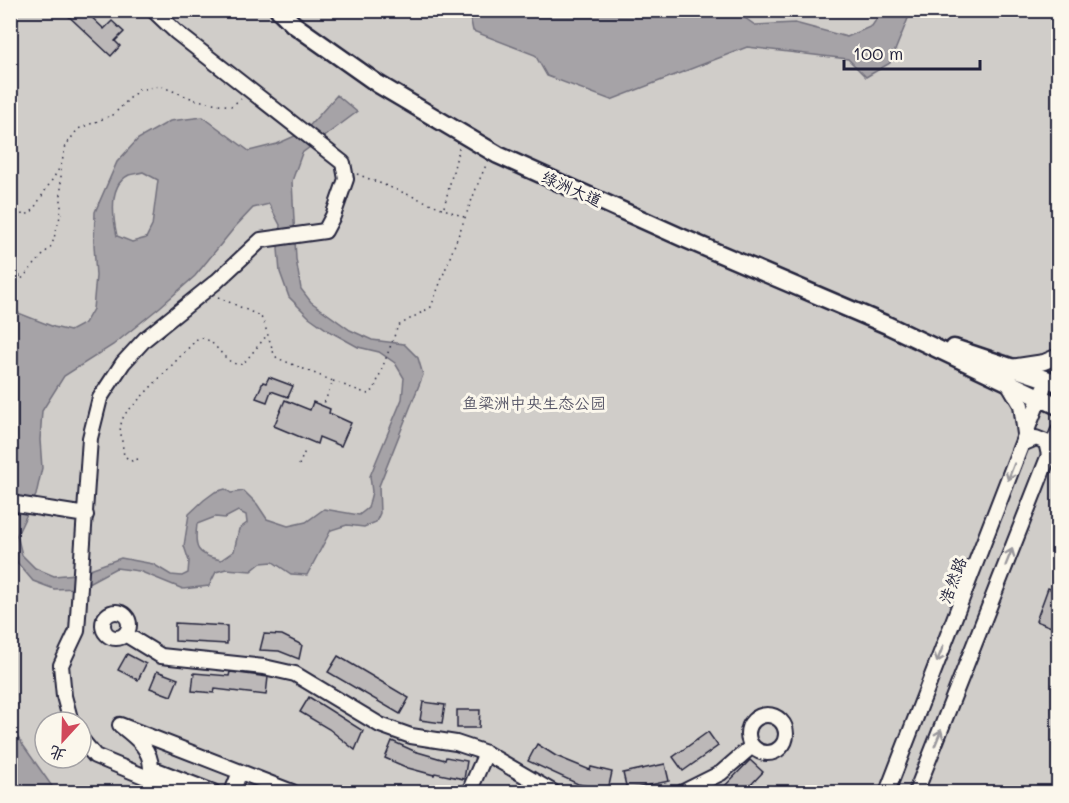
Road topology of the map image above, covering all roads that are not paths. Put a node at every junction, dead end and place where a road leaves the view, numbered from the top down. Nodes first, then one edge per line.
1 (153, 10) edge
2 (279, 10) edge
3 (1059, 356) edge
4 (1010, 375) junction
5 (1053, 381) edge
6 (1040, 398) junction
7 (1059, 406) edge
8 (1059, 432) edge
9 (1024, 440) junction
10 (1054, 448) edge
11 (10, 503) edge
12 (86, 514) junction
13 (125, 634) dead end
14 (68, 710) edge
15 (752, 746) dead end
16 (486, 753) junction
17 (93, 754) edge
18 (146, 772) junction
19 (240, 772) junction
20 (182, 792) edge
21 (213, 792) edge
22 (232, 792) edge
23 (292, 792) edge
24 (469, 792) edge
25 (553, 792) edge
26 (683, 792) edge
27 (887, 792) edge
28 (916, 792) edge

1 - 12 street
2 - 4 main road, 绿洲大道
3 - 4 street
4 - 5 main road, 绿洲大道
4 - 6 main road, 绿洲大道
4 - 9 street
5 - 6 street, 浩然路
6 - 7 main road, 绿洲大道
6 - 9 street, 浩然路
8 - 10 street
9 - 10 street
9 -> 27 street, 浩然路
28 -> 10 street
11 - 12 street
12 - 14 street
13 - 16 street
15 - 26 street
16 - 24 street
16 - 25 street
17 - 18 street
18 - 19 street
18 - 20 street
18 - 21 street
19 - 22 street
19 - 23 street

